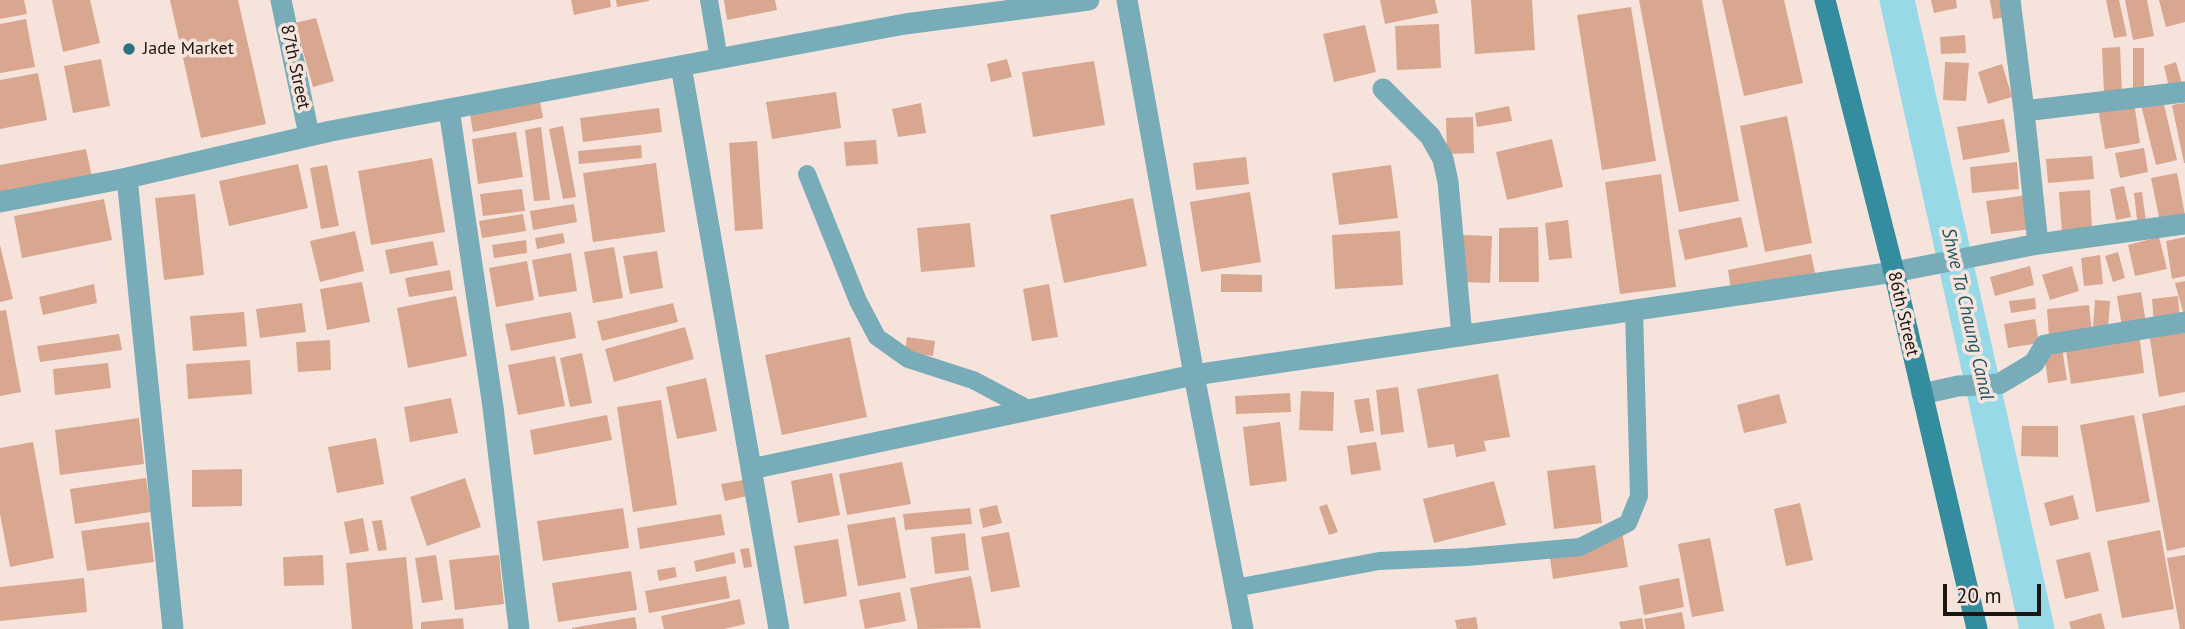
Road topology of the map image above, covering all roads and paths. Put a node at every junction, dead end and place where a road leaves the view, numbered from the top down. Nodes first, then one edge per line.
1 (281, 0) edge
2 (709, 0) edge
3 (1089, 0) edge
4 (1127, 0) edge
5 (1825, 0) edge
6 (2010, 0) edge
7 (719, 59) junction
8 (681, 66) junction
9 (1383, 89) dead end
10 (2185, 92) edge
11 (449, 109) junction
12 (2024, 110) junction
13 (309, 135) junction
14 (807, 174) dead end
15 (127, 178) junction
16 (0, 202) edge
17 (2185, 225) edge
18 (2038, 244) junction
19 (1894, 272) junction
20 (1634, 310) junction
21 (2185, 322) edge
22 (1462, 335) junction
23 (1194, 375) junction
24 (1922, 394) junction
25 (1030, 410) junction
26 (751, 469) junction
27 (1235, 588) junction
28 (173, 629) edge
29 (519, 629) edge
30 (779, 629) edge
31 (1243, 629) edge
32 (1978, 629) edge

1 - 13 street, 87th Street
2 - 7 lane
3 - 7 street
4 - 23 street
5 - 19 main road, 86th Street
6 - 12 street
7 - 8 street
8 - 11 street
8 - 26 street
9 - 22 street
10 - 12 street
11 - 13 street
11 - 29 street
12 - 18 street
13 - 15 street
14 - 25 lane
15 - 16 street
15 - 28 street
17 - 18 street
18 - 19 street
19 - 20 street
19 - 24 main road, 86th Street
20 - 22 street
20 - 27 lane
21 - 24 street
22 - 23 street
23 - 25 street
23 - 27 street
24 - 32 main road, 86th Street
25 - 26 street
26 - 30 street
27 - 31 street

